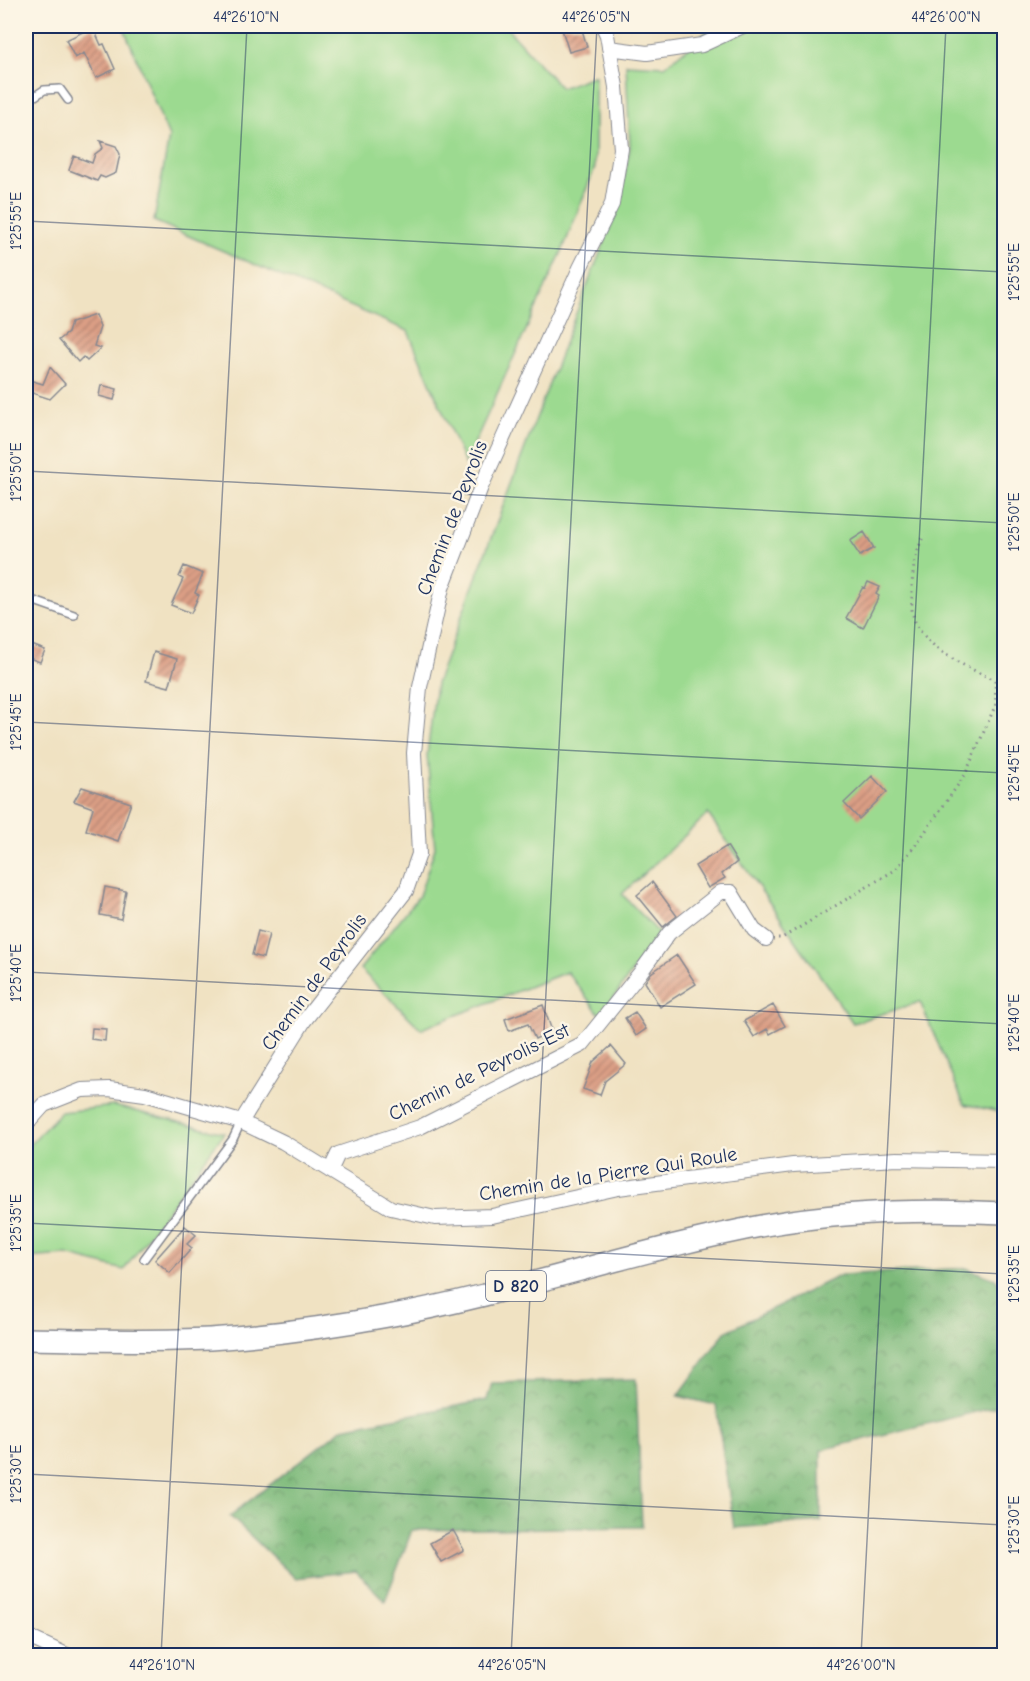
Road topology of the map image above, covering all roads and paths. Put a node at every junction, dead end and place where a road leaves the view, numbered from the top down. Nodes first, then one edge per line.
1 (603, 26) edge
2 (743, 26) edge
3 (609, 48) junction
4 (68, 100) dead end
5 (26, 102) edge
6 (923, 537) dead end
7 (26, 597) edge
8 (74, 615) dead end
9 (766, 939) joint
10 (240, 1122) junction
11 (26, 1125) edge
12 (1005, 1161) edge
13 (330, 1171) junction
14 (1005, 1213) edge
15 (144, 1259) dead end
16 (26, 1339) edge
17 (26, 1636) edge
18 (69, 1656) edge

1 - 3 street, Chemin de Peyrolis
2 - 3 street
3 - 10 street, Chemin de Peyrolis
4 - 5 lane
6 - 9 path
7 - 8 lane
9 - 13 street, Chemin de Peyrolis-Est
10 - 11 street
10 - 13 street, Chemin de la Pierre Qui Roule
10 - 15 lane
12 - 13 street, Chemin de la Pierre Qui Roule
14 - 16 main road, D 820
17 - 18 street

